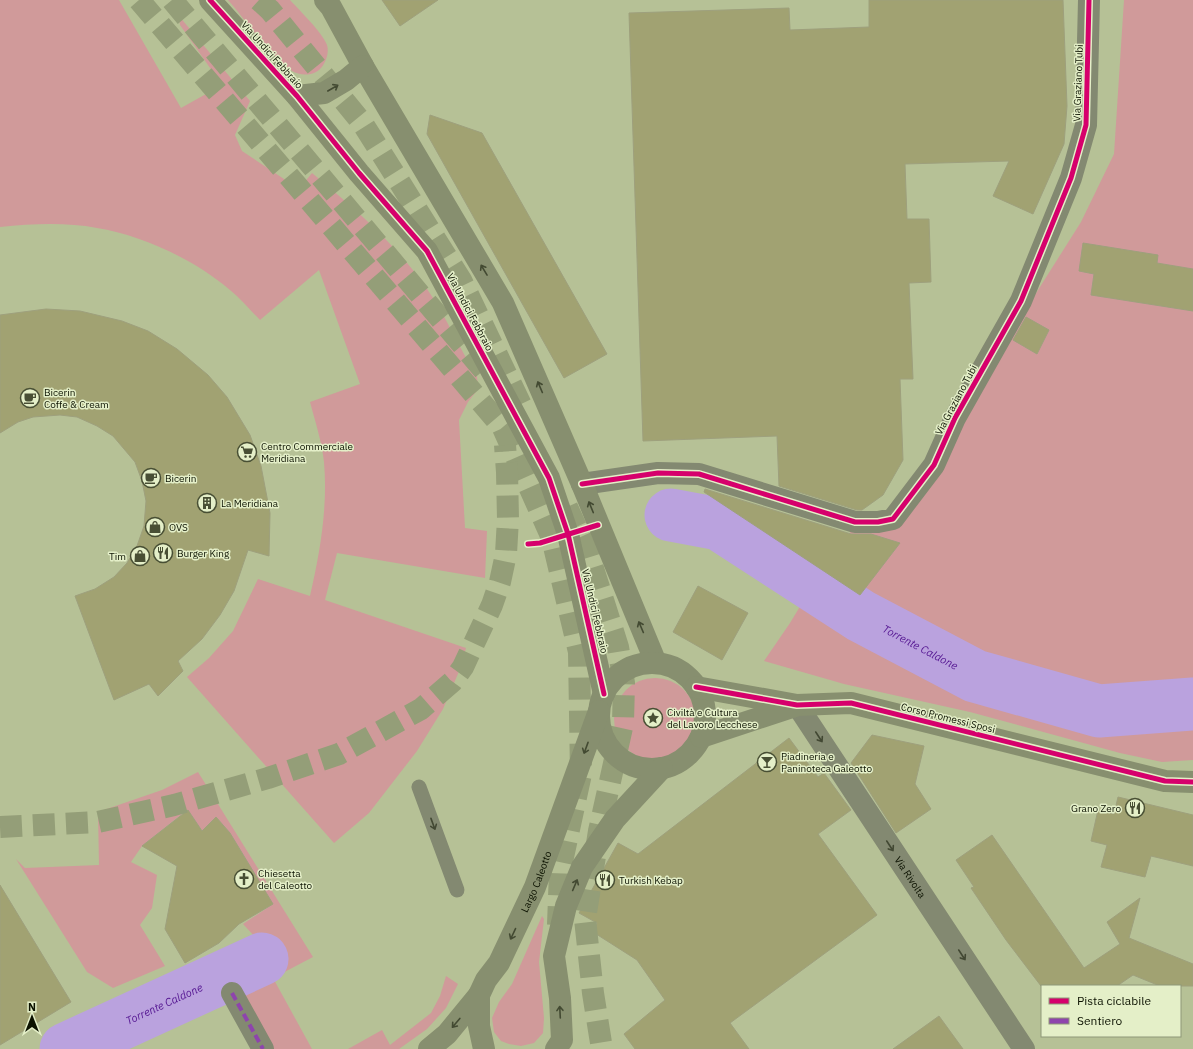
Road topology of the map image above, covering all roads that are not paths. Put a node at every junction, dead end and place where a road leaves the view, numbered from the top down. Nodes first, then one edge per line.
1 (210, 0) edge
2 (325, 0) edge
3 (1089, 0) edge
4 (363, 66) junction
5 (297, 96) junction
6 (582, 484) junction
7 (656, 663) junction
8 (696, 687) junction
9 (602, 702) junction
10 (797, 705) junction
11 (701, 738) junction
12 (662, 768) junction
13 (1193, 782) edge
14 (419, 787) dead end
15 (457, 890) dead end
16 (232, 993) dead end
17 (479, 995) junction
18 (561, 1046) edge
19 (263, 1049) edge
20 (430, 1049) edge
21 (484, 1049) edge
22 (1024, 1049) edge

1 - 5 street, Via Undici Febbraio
2 - 4 street
3 - 6 street, Via Graziano Tubi
5 -> 4 street, Via Undici Febbraio
6 -> 4 street
5 - 9 street, Via Undici Febbraio
7 -> 6 street
7 - 8 street, Largo Caleotto
7 - 9 street, Largo Caleotto
8 - 10 street, Corso Promessi Sposi
8 - 11 street, Largo Caleotto
9 - 12 street, Largo Caleotto
9 -> 17 street, Largo Caleotto
10 - 11 street, Corso Promessi Sposi
10 - 13 street, Corso Promessi Sposi
10 -> 22 street, Via Rivolta
11 - 12 street, Largo Caleotto
18 -> 12 street, Largo Caleotto
14 -> 15 lane
16 - 19 street
17 -> 20 street
17 - 21 street, Largo Caleotto

